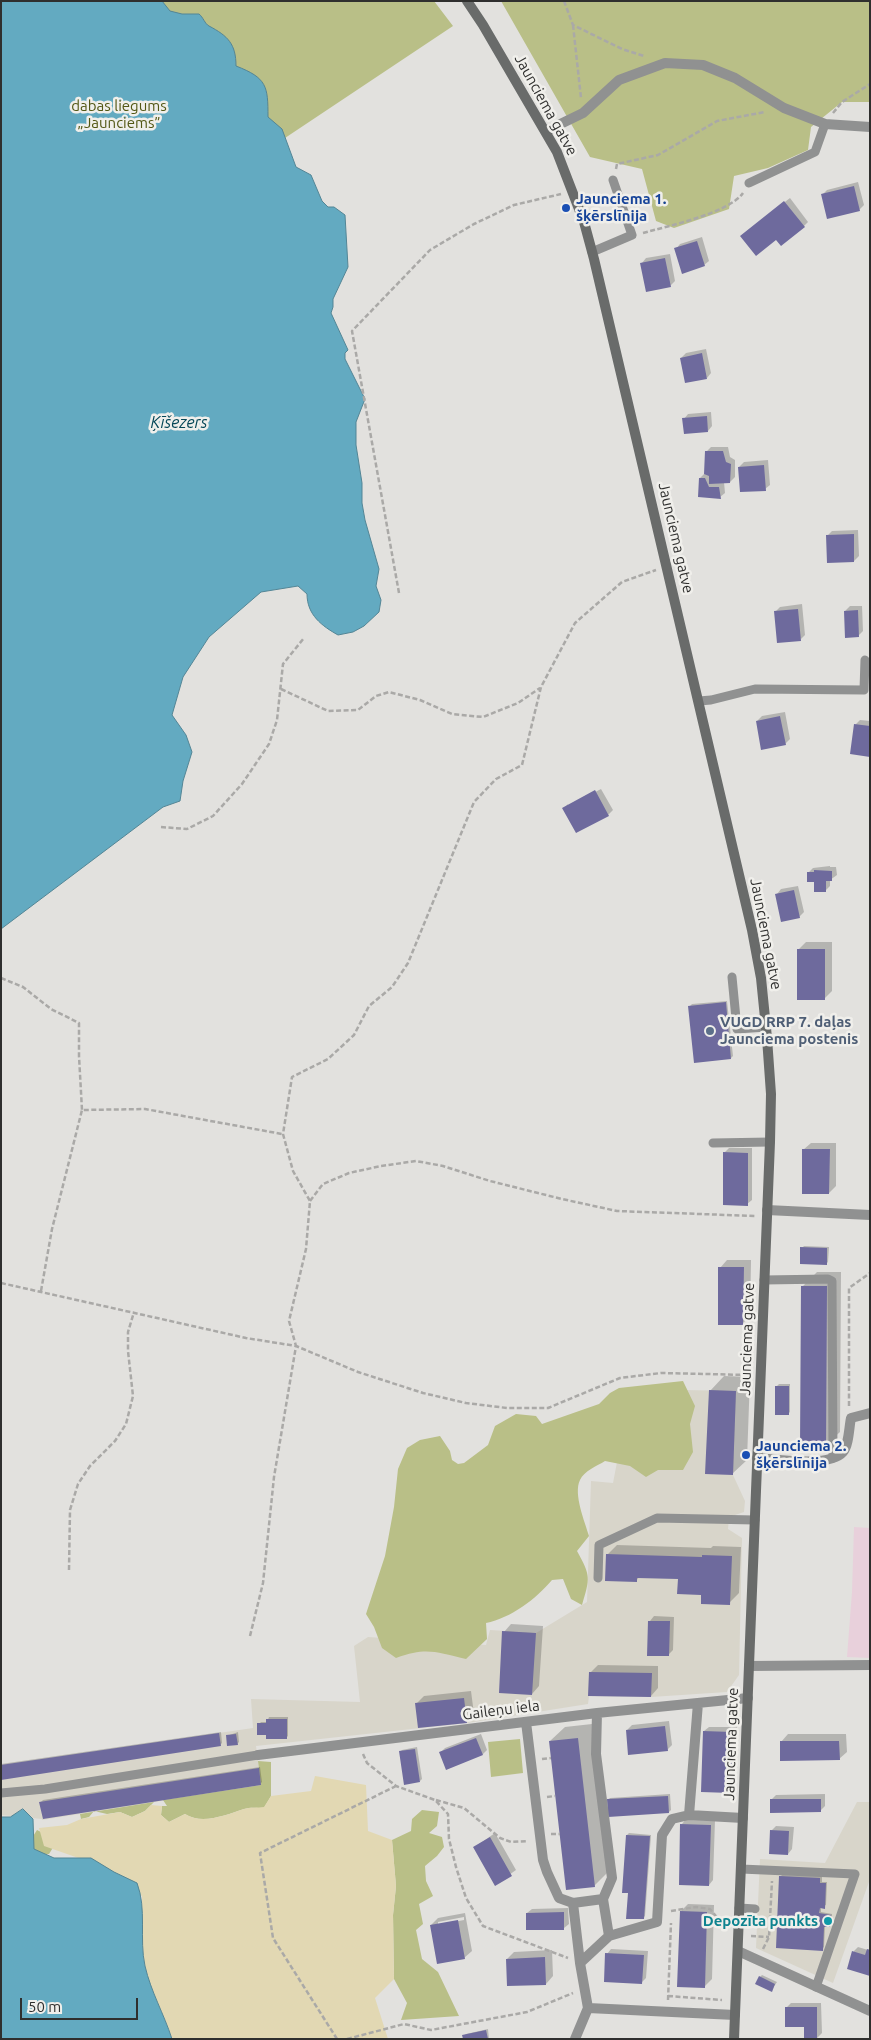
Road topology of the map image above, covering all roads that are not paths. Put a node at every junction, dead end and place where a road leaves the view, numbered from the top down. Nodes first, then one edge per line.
1 (467, 1) edge
2 (824, 124) junction
3 (870, 127) edge
4 (546, 131) junction
5 (613, 180) road end
6 (750, 184) road end
7 (592, 252) junction
8 (865, 660) dead end
9 (699, 701) junction
10 (732, 977) dead end
11 (766, 1027) junction
12 (770, 1142) junction
13 (713, 1144) dead end
14 (767, 1214) junction
15 (870, 1216) edge
16 (764, 1280) junction
17 (870, 1413) edge
18 (757, 1458) junction
19 (833, 1458) junction
20 (755, 1520) junction
21 (598, 1578) dead end
22 (870, 1665) edge
23 (749, 1666) junction
24 (748, 1698) junction
25 (698, 1703) junction
26 (597, 1713) junction
27 (526, 1722) junction
28 (258, 1755) joint
29 (1, 1793) edge
30 (689, 1815) junction
31 (743, 1818) junction
32 (741, 1869) junction
33 (603, 1899) junction
34 (573, 1903) junction
35 (739, 1908) junction
36 (755, 1909) dead end
37 (609, 1936) junction
38 (738, 1951) junction
39 (580, 1963) junction
40 (816, 1987) junction
41 (588, 2008) junction
42 (870, 2011) edge
43 (735, 2015) junction
44 (576, 2039) edge
45 (734, 2039) edge

1 - 4 main road, Jaunciema gatve
2 - 3 street
2 - 4 street
2 - 6 lane
4 - 7 main road, Jaunciema gatve
5 - 7 lane
7 - 9 main road, Jaunciema gatve
8 - 9 lane
9 - 11 main road, Jaunciema gatve
10 - 11 lane
11 - 12 main road, Jaunciema gatve
12 - 13 lane
12 - 14 main road, Jaunciema gatve
14 - 15 street
14 - 16 main road, Jaunciema gatve
16 - 18 main road, Jaunciema gatve
16 - 19 lane
17 - 19 street
18 - 19 street
18 - 20 main road, Jaunciema gatve
20 - 21 lane
20 - 23 main road, Jaunciema gatve
22 - 23 street
23 - 24 main road, Jaunciema gatve
24 - 25 street, Gaileņu iela
24 - 31 main road, Jaunciema gatve
25 - 26 street, Gaileņu iela
25 - 30 street
26 - 27 street, Gaileņu iela
26 - 33 street
27 - 28 street, Gaileņu iela
27 - 34 street
28 - 29 lane
30 - 31 street
30 - 37 street
31 - 32 main road, Jaunciema gatve
32 - 35 main road, Jaunciema gatve
32 - 40 lane
33 - 34 street
33 - 37 street
34 - 39 street
35 - 36 lane
35 - 38 main road, Jaunciema gatve
37 - 39 street
38 - 40 street
38 - 43 main road, Jaunciema gatve
39 - 41 street
40 - 42 street
41 - 43 street
41 - 44 street
43 - 45 main road, Jaunciema gatve

